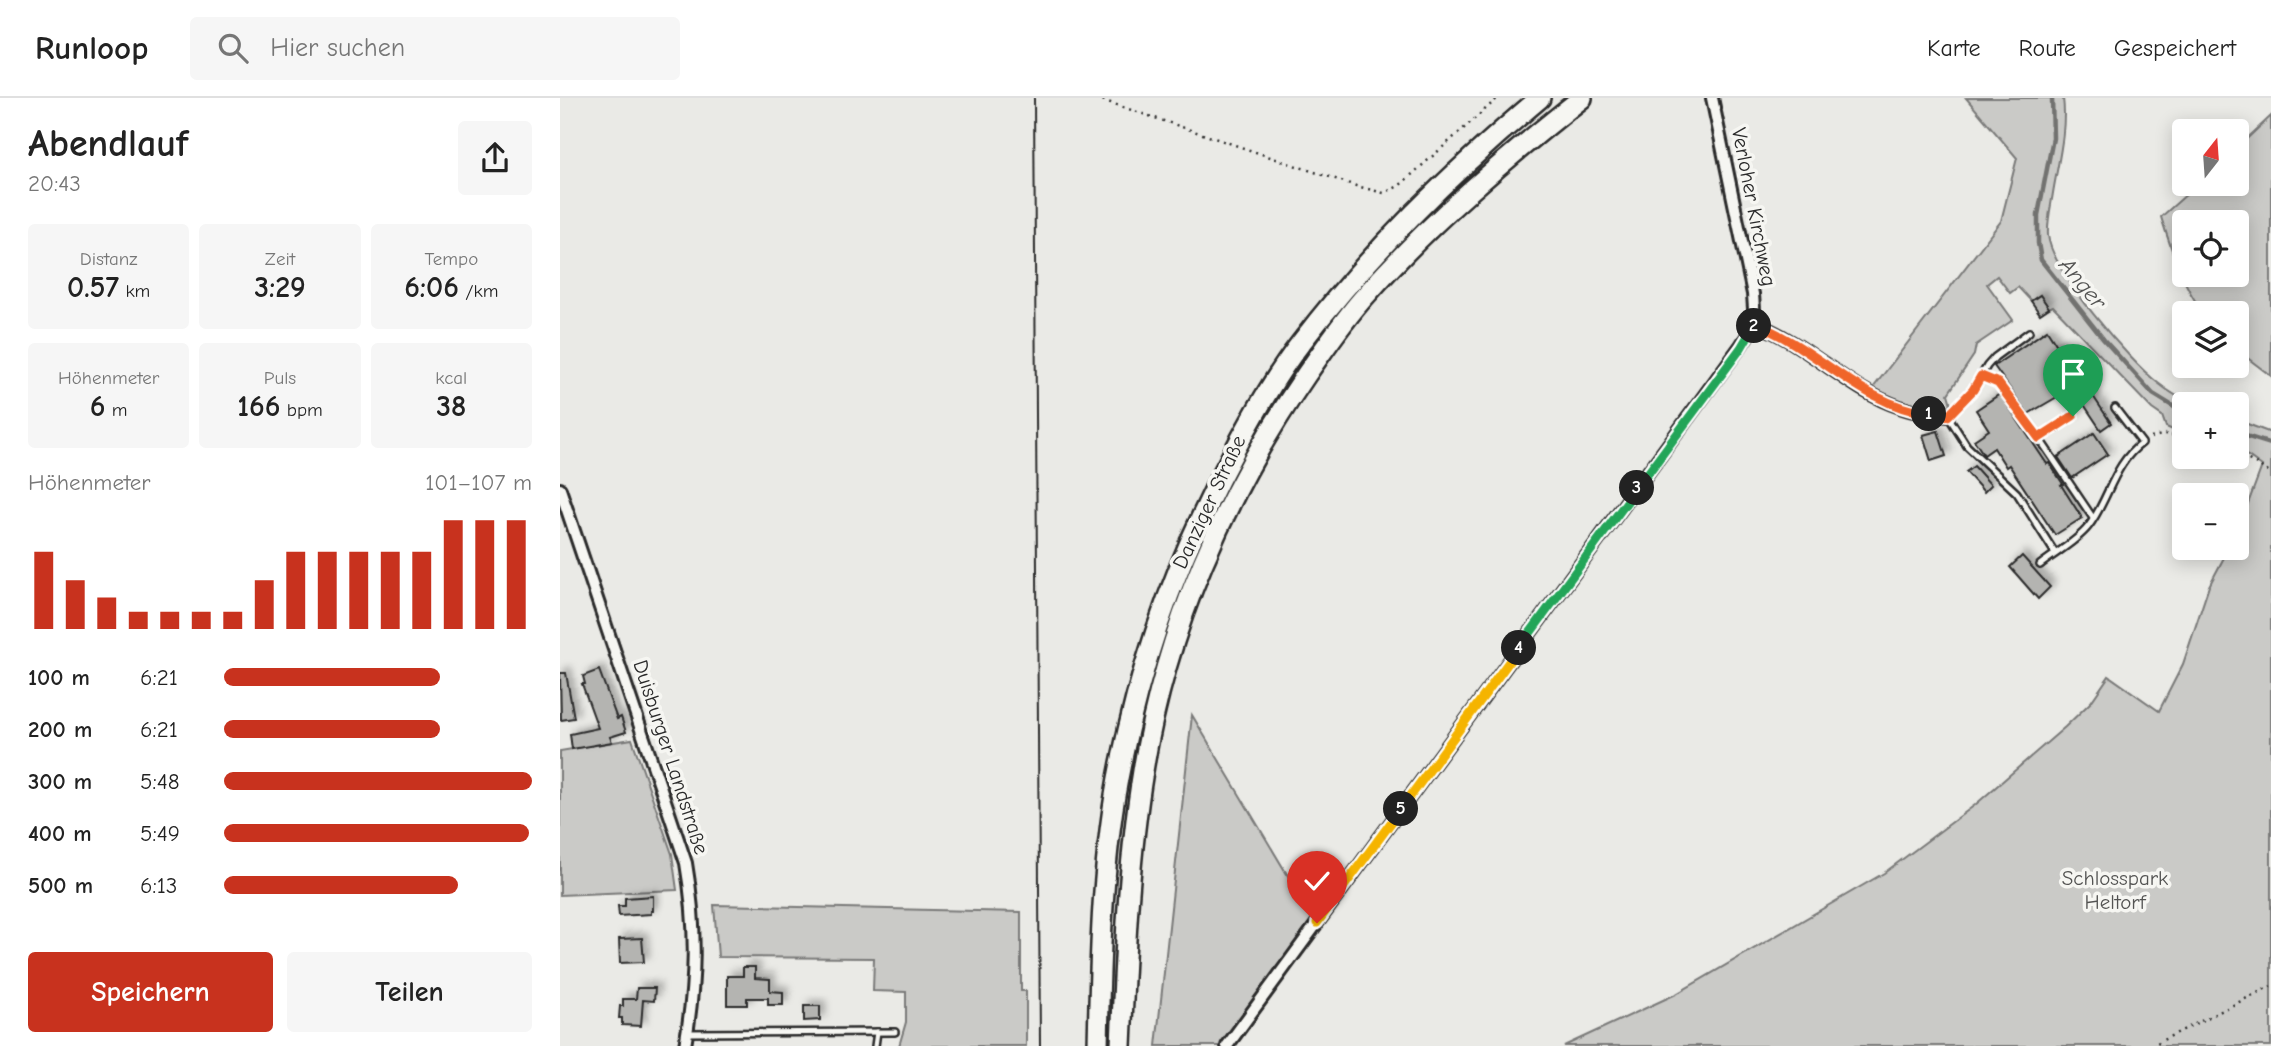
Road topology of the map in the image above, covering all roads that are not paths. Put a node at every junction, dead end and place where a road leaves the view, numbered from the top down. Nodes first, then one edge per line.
1 (1540, 98) edge
2 (1582, 98) edge
3 (1713, 98) edge
4 (1755, 324) junction
5 (2029, 332) dead end
6 (1981, 376) junction
7 (2115, 408) dead end
8 (1948, 416) junction
9 (2073, 416) dead end
10 (2039, 438) junction
11 (560, 489) edge
12 (2093, 517) junction
13 (2055, 553) junction
14 (2040, 565) dead end
15 (1099, 999) junction
16 (877, 1032) junction
17 (895, 1032) dead end
18 (687, 1033) junction
19 (685, 1046) edge
20 (875, 1046) edge
21 (1089, 1046) edge
22 (1098, 1046) edge
23 (1121, 1046) edge
24 (1227, 1046) edge

1 - 15 highway, Danziger Straße
2 - 23 highway, Danziger Straße
3 - 4 street, Verloher Kirchweg
4 - 8 street
4 - 24 street
5 - 6 lane
6 - 8 lane
6 - 10 lane
7 - 12 lane
8 - 13 lane
9 - 10 lane
10 - 12 lane
11 - 18 street, Duisburger Landstraße
12 - 13 lane
13 - 14 lane
15 - 21 highway
15 - 22 highway, Danziger Straße
16 - 17 lane
16 - 18 lane
16 - 20 lane
18 - 19 street, Duisburger Landstraße

